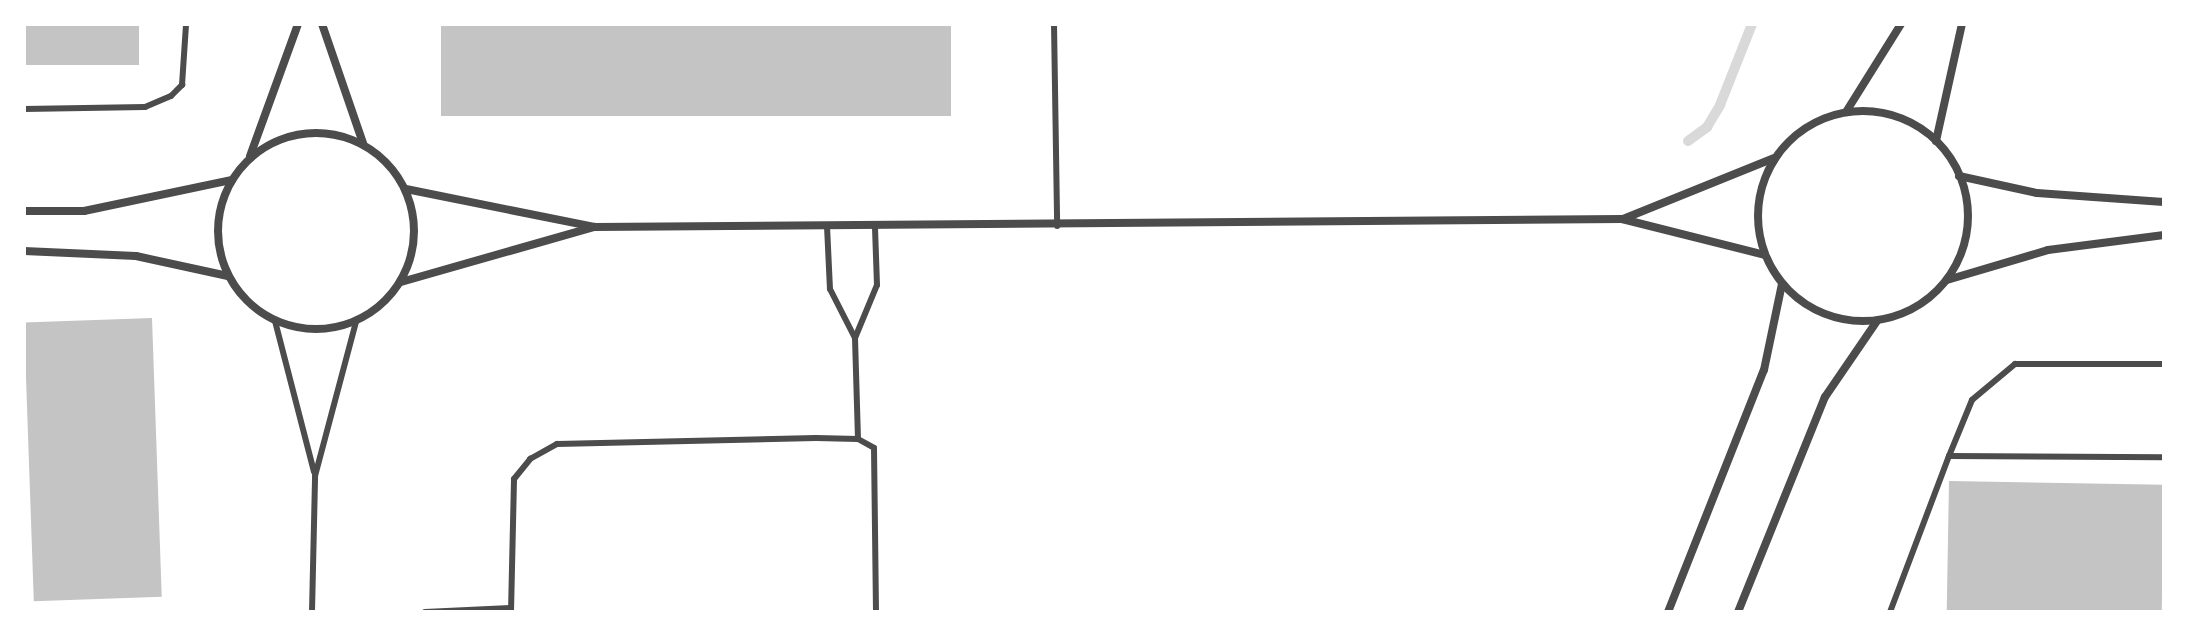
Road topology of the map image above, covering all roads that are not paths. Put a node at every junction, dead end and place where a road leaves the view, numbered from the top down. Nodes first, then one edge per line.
1 (186, 24) edge
2 (298, 24) edge
3 (322, 24) edge
4 (1054, 24) edge
5 (1901, 24) edge
6 (1962, 24) edge
7 (24, 109) edge
8 (1846, 112) junction
9 (1936, 141) junction
10 (363, 143) junction
11 (250, 157) junction
12 (1774, 158) junction
13 (1959, 176) junction
14 (231, 180) junction
15 (406, 189) junction
16 (2164, 202) edge
17 (24, 211) edge
18 (1622, 219) junction
19 (827, 226) junction
20 (1057, 226) junction
21 (594, 227) junction
22 (875, 227) junction
23 (2164, 235) edge
24 (24, 251) edge
25 (1765, 255) junction
26 (228, 276) junction
27 (1947, 280) junction
28 (401, 282) junction
29 (1782, 284) junction
30 (275, 321) junction
31 (1877, 321) junction
32 (356, 322) junction
33 (855, 338) junction
34 (2164, 364) edge
35 (858, 439) junction
36 (1949, 456) junction
37 (2164, 457) edge
38 (315, 476) junction
39 (511, 610) edge
40 (312, 612) edge
41 (425, 612) edge
42 (876, 612) edge
43 (1668, 612) edge
44 (1738, 612) edge
45 (1890, 612) edge

1 - 7 lane
2 - 11 street
3 - 10 street
4 - 20 lane
5 - 8 street
6 - 9 street
8 - 9 street
8 - 12 street
9 - 13 street
10 - 11 street
10 - 15 street
11 - 14 street
12 - 18 street
12 - 25 street
13 - 16 street
13 - 27 street
14 - 17 street
14 - 26 street
15 - 21 street
15 - 28 street
18 - 20 street
18 - 25 street
19 - 21 street
19 - 22 street
19 - 33 lane
20 - 22 street
21 - 28 street
22 - 33 lane
23 - 27 street
24 - 26 street
25 - 29 street
26 - 30 street
27 - 31 street
28 - 32 street
29 - 31 street
29 - 43 street
30 - 32 street
30 - 38 lane
31 - 44 street
32 - 38 lane
33 - 35 lane
34 - 36 lane
35 - 39 lane
35 - 42 lane
36 - 37 lane
36 - 45 lane
38 - 40 lane
39 - 41 lane

